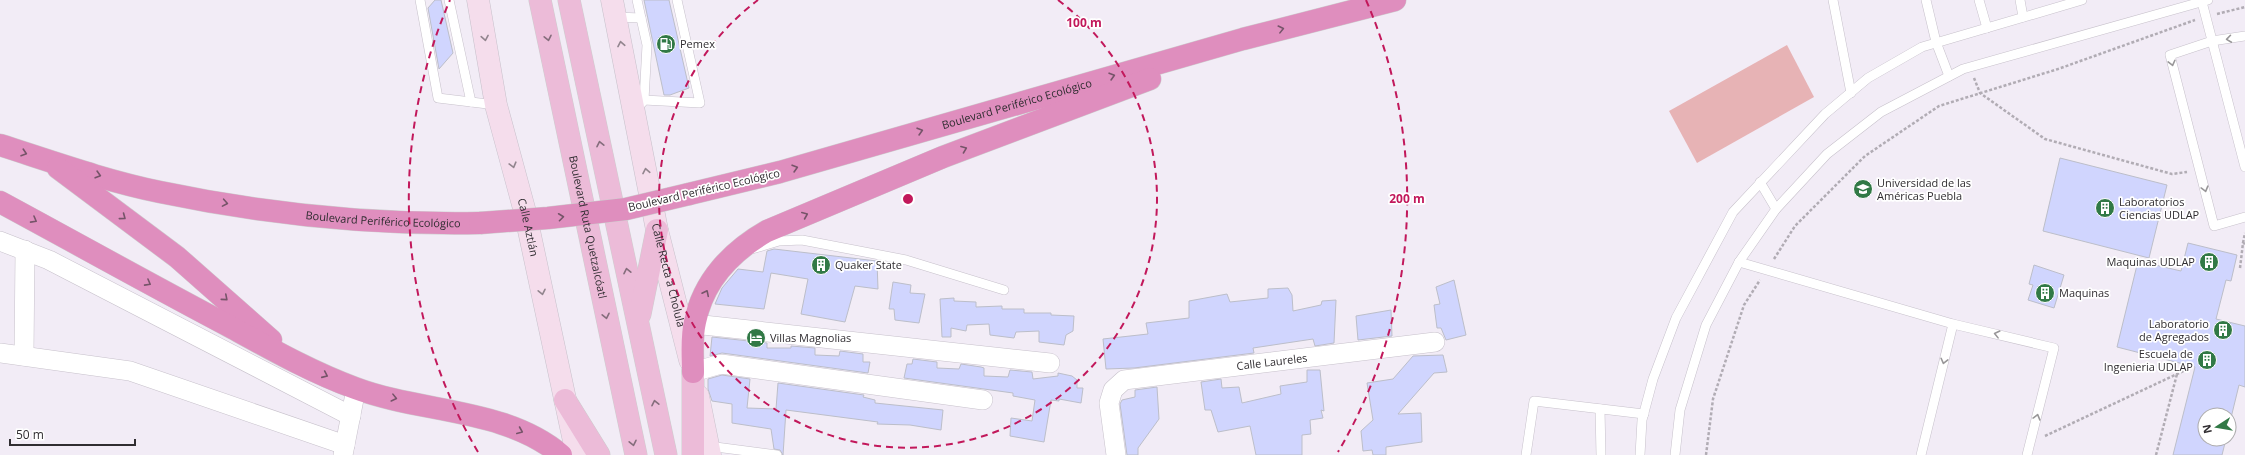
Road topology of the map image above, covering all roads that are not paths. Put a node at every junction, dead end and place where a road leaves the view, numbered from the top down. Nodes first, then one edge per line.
1 (420, 0) edge
2 (449, 0) edge
3 (478, 0) edge
4 (540, 0) edge
5 (569, 0) edge
6 (637, 0) edge
7 (677, 0) edge
8 (1365, 0) edge
9 (1395, 0) edge
10 (1833, 0) edge
11 (1926, 0) edge
12 (1979, 0) edge
13 (2020, 0) edge
14 (2082, 0) edge
15 (2205, 1) edge
16 (2067, 2) edge
17 (614, 9) edge
18 (1343, 13) junction
19 (2023, 17) junction
20 (641, 18) junction
21 (1986, 28) junction
22 (2245, 36) edge
23 (1243, 39) junction
24 (2212, 41) junction
25 (1936, 42) junction
26 (1950, 76) junction
27 (1851, 93) junction
28 (471, 102) junction
29 (640, 104) junction
30 (496, 105) junction
31 (0, 145) edge
32 (47, 160) junction
33 (2245, 167) edge
34 (1760, 182) junction
35 (0, 202) edge
36 (1776, 209) junction
37 (2245, 217) edge
38 (658, 230) junction
39 (0, 241) edge
40 (25, 250) junction
41 (739, 250) junction
42 (1739, 262) junction
43 (1004, 290) dead end
44 (638, 323) junction
45 (694, 324) junction
46 (1953, 324) junction
47 (1435, 342) dead end
48 (0, 353) edge
49 (24, 356) junction
50 (294, 361) junction
51 (1050, 363) dead end
52 (693, 372) junction
53 (356, 389) junction
54 (565, 400) junction
55 (983, 400) dead end
56 (1600, 409) junction
57 (1644, 414) junction
58 (351, 416) junction
59 (344, 450) edge
60 (704, 452) edge
61 (561, 455) edge
62 (577, 455) edge
63 (599, 455) edge
64 (636, 455) edge
65 (666, 455) edge
66 (776, 455) edge
67 (1116, 455) edge
68 (1526, 455) edge
69 (1600, 455) edge
70 (1640, 455) edge
71 (1675, 455) edge
72 (1921, 455) edge
73 (2027, 455) edge

1 - 28 lane
2 - 28 lane
3 -> 30 main road, Calle Aztlán
4 -> 64 main road, Boulevard Ruta Quetzalcóatl
44 -> 5 main road
6 - 20 lane
7 - 29 lane
8 - 18 highway
9 - 18 highway, Boulevard Periférico Ecológico
10 - 27 lane
11 - 25 lane
12 - 21 lane
13 - 19 lane
14 - 16 lane
15 - 24 lane
15 - 26 lane
16 - 19 lane
17 - 20 lane
29 -> 17 main road, Calle Recta a Cholula
23 -> 18 highway, Boulevard Periférico Ecológico
19 - 21 lane
20 - 29 lane
21 - 25 lane
22 -> 24 lane
32 -> 23 highway, Boulevard Periférico Ecológico, bridge
41 -> 23 highway
24 - 33 lane
24 -> 37 lane
25 - 26 lane
25 - 27 lane
26 - 36 lane
27 - 34 lane
28 - 30 lane
38 -> 29 main road, Calle Recta a Cholula
30 -> 54 main road, Calle Aztlán
31 -> 32 highway, Boulevard Periférico Ecológico
32 -> 50 highway
34 - 36 lane
34 - 57 lane
35 -> 50 highway
36 - 42 lane
38 - 44 main road
38 - 52 main road, Calle Recta a Cholula
39 - 40 street
40 - 49 street
40 - 58 street
41 - 43 lane
45 -> 41 highway
42 - 46 lane
42 - 71 lane
65 -> 44 main road
45 - 51 street
45 - 52 highway
46 -> 72 lane
73 -> 46 lane
47 - 67 street, Calle Laureles
48 - 49 street
49 - 59 street
50 -> 53 highway
52 - 55 street
52 - 60 main road
53 - 58 street
53 -> 61 highway
54 - 62 main road, Calle Aztlán
54 - 63 main road
56 - 57 lane
56 - 68 lane
56 - 69 lane
57 - 70 lane
58 - 59 street
60 - 66 lane

